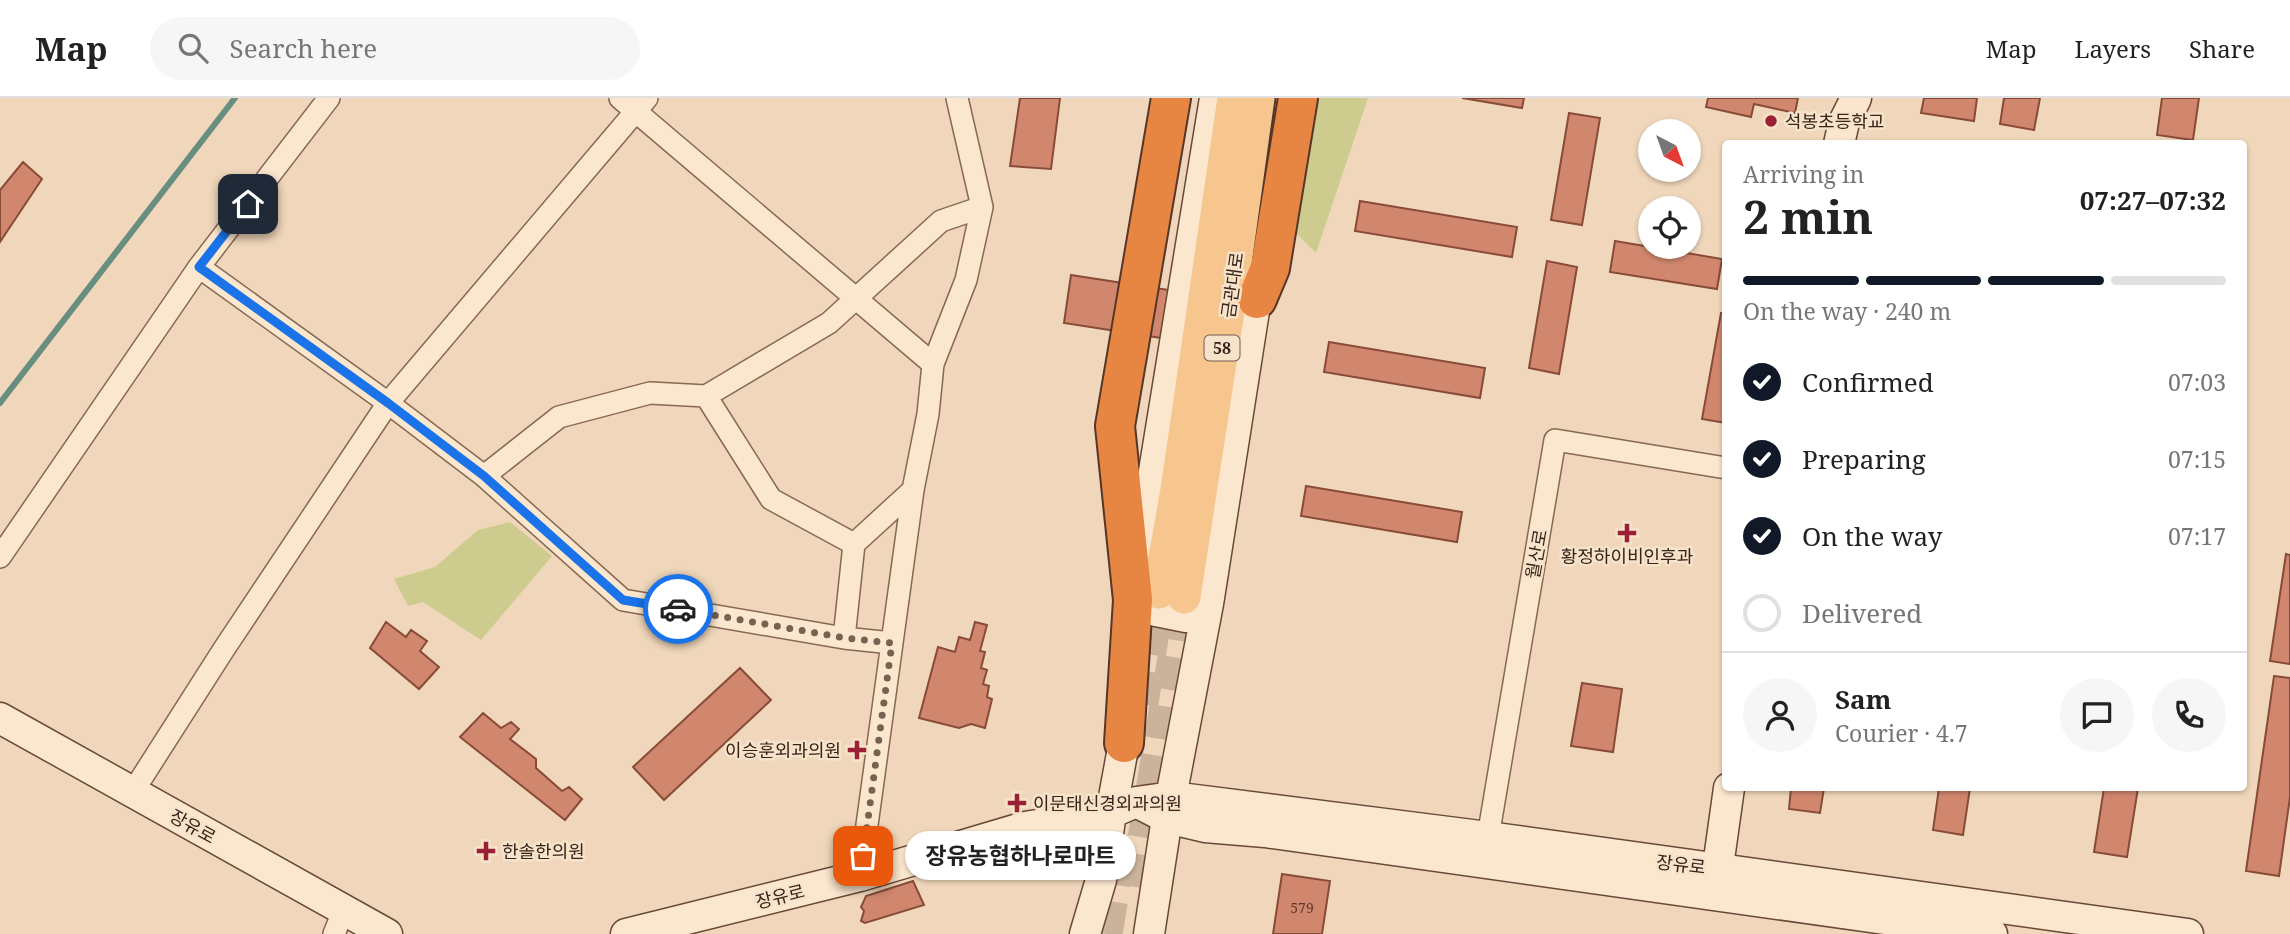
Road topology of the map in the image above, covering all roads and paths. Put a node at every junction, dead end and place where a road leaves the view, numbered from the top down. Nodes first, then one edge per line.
1 (329, 98) edge
2 (620, 98) edge
3 (957, 98) edge
4 (1171, 98) edge
5 (1215, 98) edge
6 (1234, 98) edge
7 (1258, 98) edge
8 (1280, 98) edge
9 (1298, 98) edge
10 (1856, 98) edge
11 (642, 105) edge
12 (1840, 140) edge
13 (982, 207) junction
14 (199, 267) junction
15 (857, 299) junction
16 (1257, 299) junction
17 (933, 364) junction
18 (706, 396) junction
19 (388, 403) junction
20 (1722, 467) edge
21 (484, 476) junction
22 (912, 490) junction
23 (854, 544) junction
24 (0, 557) edge
25 (1171, 598) junction
26 (845, 638) junction
27 (892, 643) junction
28 (0, 718) edge
29 (1124, 743) joint
30 (1730, 791) edge
31 (131, 793) junction
32 (1170, 807) junction
33 (1123, 808) junction
34 (1488, 837) junction
35 (860, 876) junction
36 (1716, 883) junction
37 (339, 922) edge
38 (387, 934) edge
39 (626, 934) edge
40 (1085, 934) edge
41 (1149, 934) edge
42 (1993, 934) edge
43 (2189, 934) edge

1 - 14 street
2 - 11 street
3 - 13 street
4 - 25 highway
5 - 25 main road
6 - 25 main road, 금관대로 / 58
7 - 25 main road, 금관대로 / 58
8 - 16 main road
9 - 16 highway
10 - 12 main road
11 - 15 street
11 - 19 street
13 - 15 street
13 - 17 street
14 - 19 street
14 - 24 street
15 - 17 street
15 - 18 street
16 - 25 main road
17 - 22 street
18 - 21 street
18 - 23 street
19 - 21 street
19 - 31 street
20 - 34 street, 월산로
21 - 26 street
22 - 23 street
22 - 27 street
23 - 26 street
25 - 29 highway
25 - 32 main road
26 - 27 street
27 - 35 street
28 - 31 main road, 장유로
29 - 33 main road
30 - 36 main road
31 - 37 main road, 장유로
32 - 33 main road, 장유로
32 - 34 main road, 장유로
32 - 36 main road, 장유로
32 - 41 main road
33 - 35 main road, 장유로
33 - 40 main road
34 - 36 main road, 장유로
35 - 39 main road, 장유로
36 - 42 main road, 장유로
36 - 43 main road, 장유로
37 - 38 main road, 장유로

